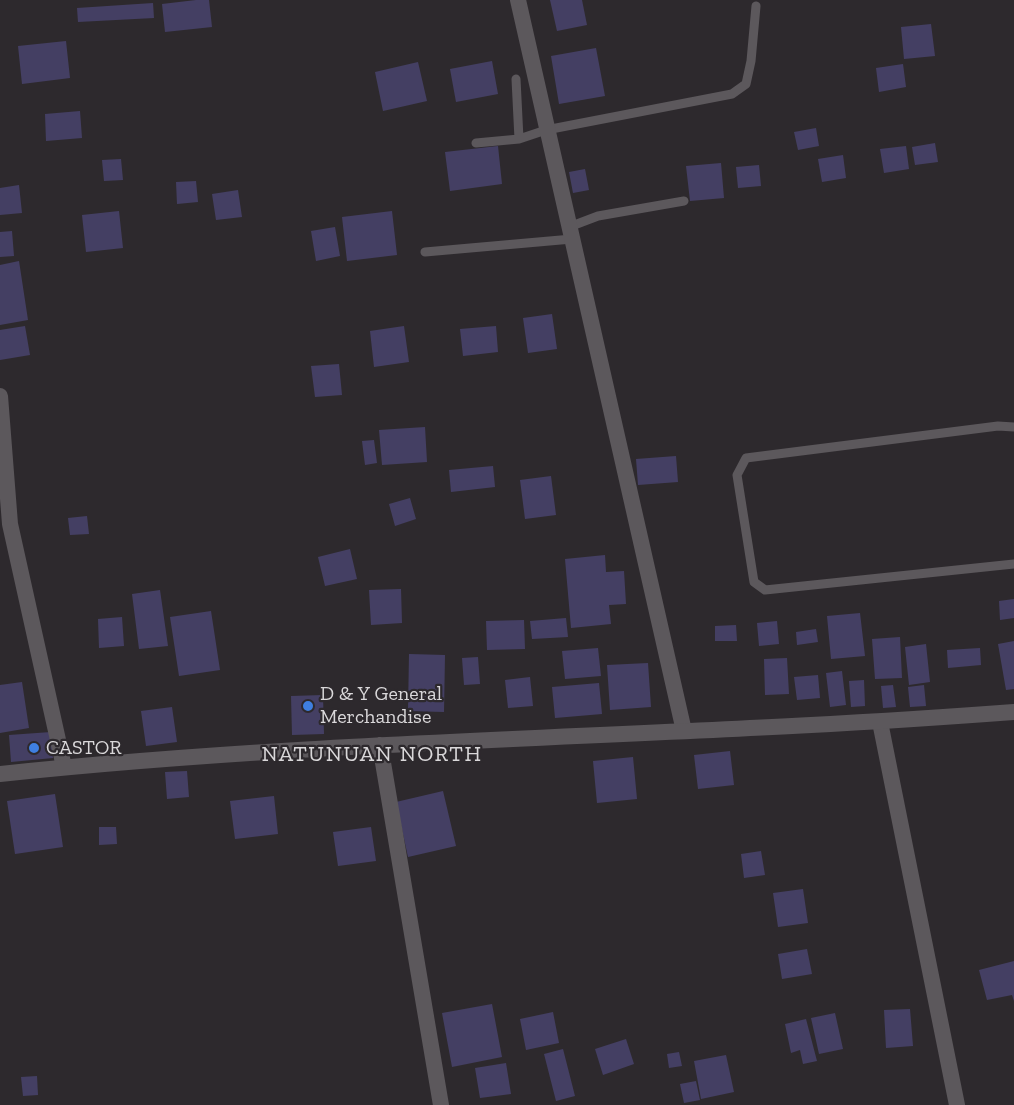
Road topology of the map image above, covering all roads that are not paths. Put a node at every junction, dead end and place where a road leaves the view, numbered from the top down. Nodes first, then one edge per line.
1 (518, 0) edge
2 (756, 6) dead end
3 (516, 79) dead end
4 (546, 130) junction
5 (519, 139) junction
6 (476, 143) dead end
7 (684, 201) dead end
8 (570, 233) junction
9 (425, 252) dead end
10 (0, 396) edge
11 (1014, 428) edge
12 (1014, 564) edge
13 (1014, 712) edge
14 (880, 722) junction
15 (684, 731) junction
16 (380, 745) junction
17 (64, 768) junction
18 (0, 774) edge
19 (441, 1105) edge
20 (957, 1105) edge

1 - 4 street
2 - 4 lane
3 - 5 lane
4 - 5 lane
4 - 8 street
5 - 6 lane
7 - 8 lane
8 - 9 lane
8 - 15 street
10 - 17 street
11 - 12 lane
13 - 14 street
14 - 15 street
14 - 20 street
15 - 16 street
16 - 17 street
16 - 19 street
17 - 18 street

